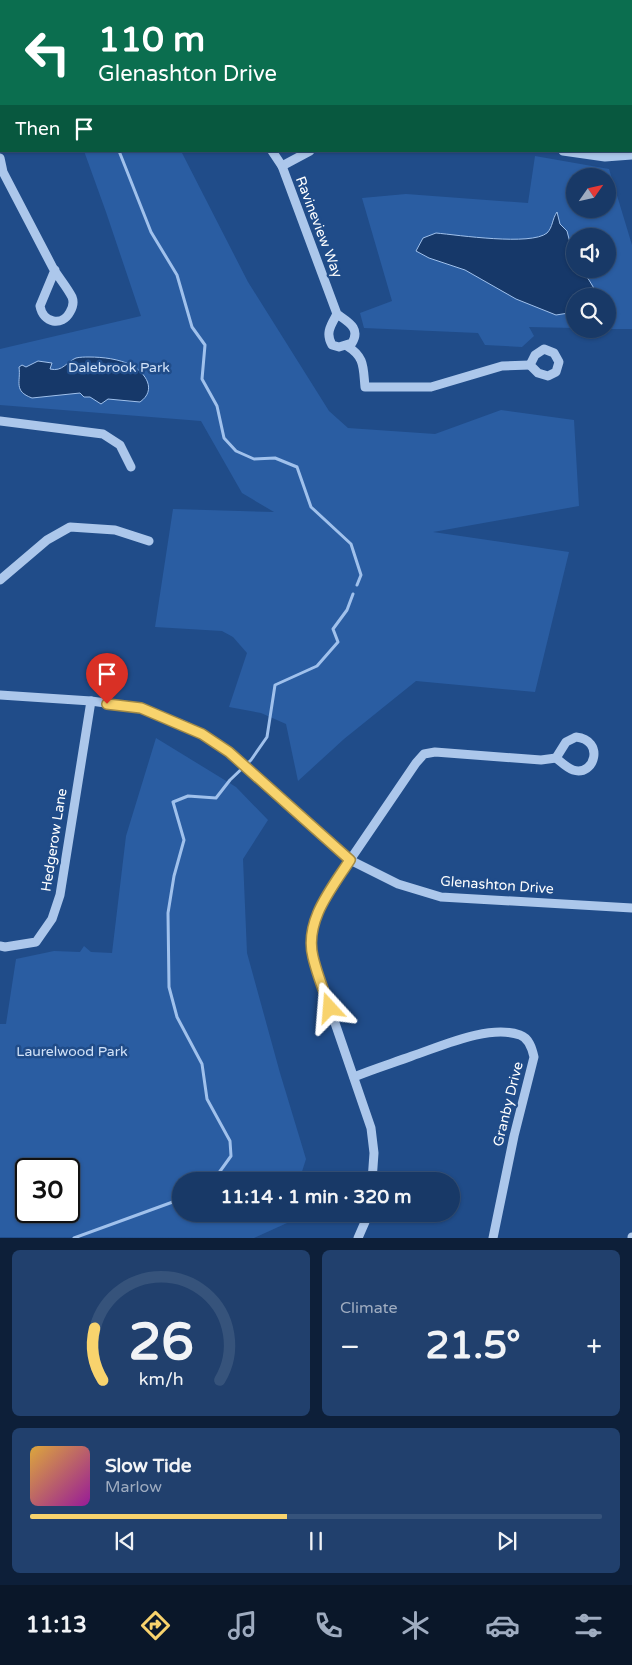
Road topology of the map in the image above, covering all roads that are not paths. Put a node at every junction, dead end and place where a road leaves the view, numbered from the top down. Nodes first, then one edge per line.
1 (273, 152) edge
2 (308, 152) edge
3 (569, 152) edge
4 (632, 155) edge
5 (0, 158) edge
6 (282, 166) junction
7 (1, 172) edge
8 (54, 270) junction
9 (337, 314) junction
10 (347, 346) junction
11 (530, 365) dead end
12 (0, 421) edge
13 (131, 467) dead end
14 (149, 541) dead end
15 (0, 580) edge
16 (0, 695) edge
17 (91, 701) junction
18 (556, 758) dead end
19 (350, 860) junction
20 (632, 908) edge
21 (0, 946) edge
22 (354, 1077) junction
23 (373, 1172) edge
24 (364, 1222) edge
25 (358, 1238) edge
26 (493, 1238) edge

1 - 6 street, Ravineview Way
2 - 6 street
3 - 4 street
5 - 7 street
6 - 9 street, Ravineview Way
7 - 8 street
8 - 8 street
9 - 10 street, Ravineview Way
9 - 10 street
10 - 11 street
12 - 13 street
14 - 15 street
16 - 17 street, Glenashton Drive
17 - 19 street, Glenashton Drive
17 - 21 street, Hedgerow Lane
18 - 19 street
19 - 20 street, Glenashton Drive
19 - 22 street
22 - 23 street
22 - 26 street, Granby Drive
24 - 25 street

